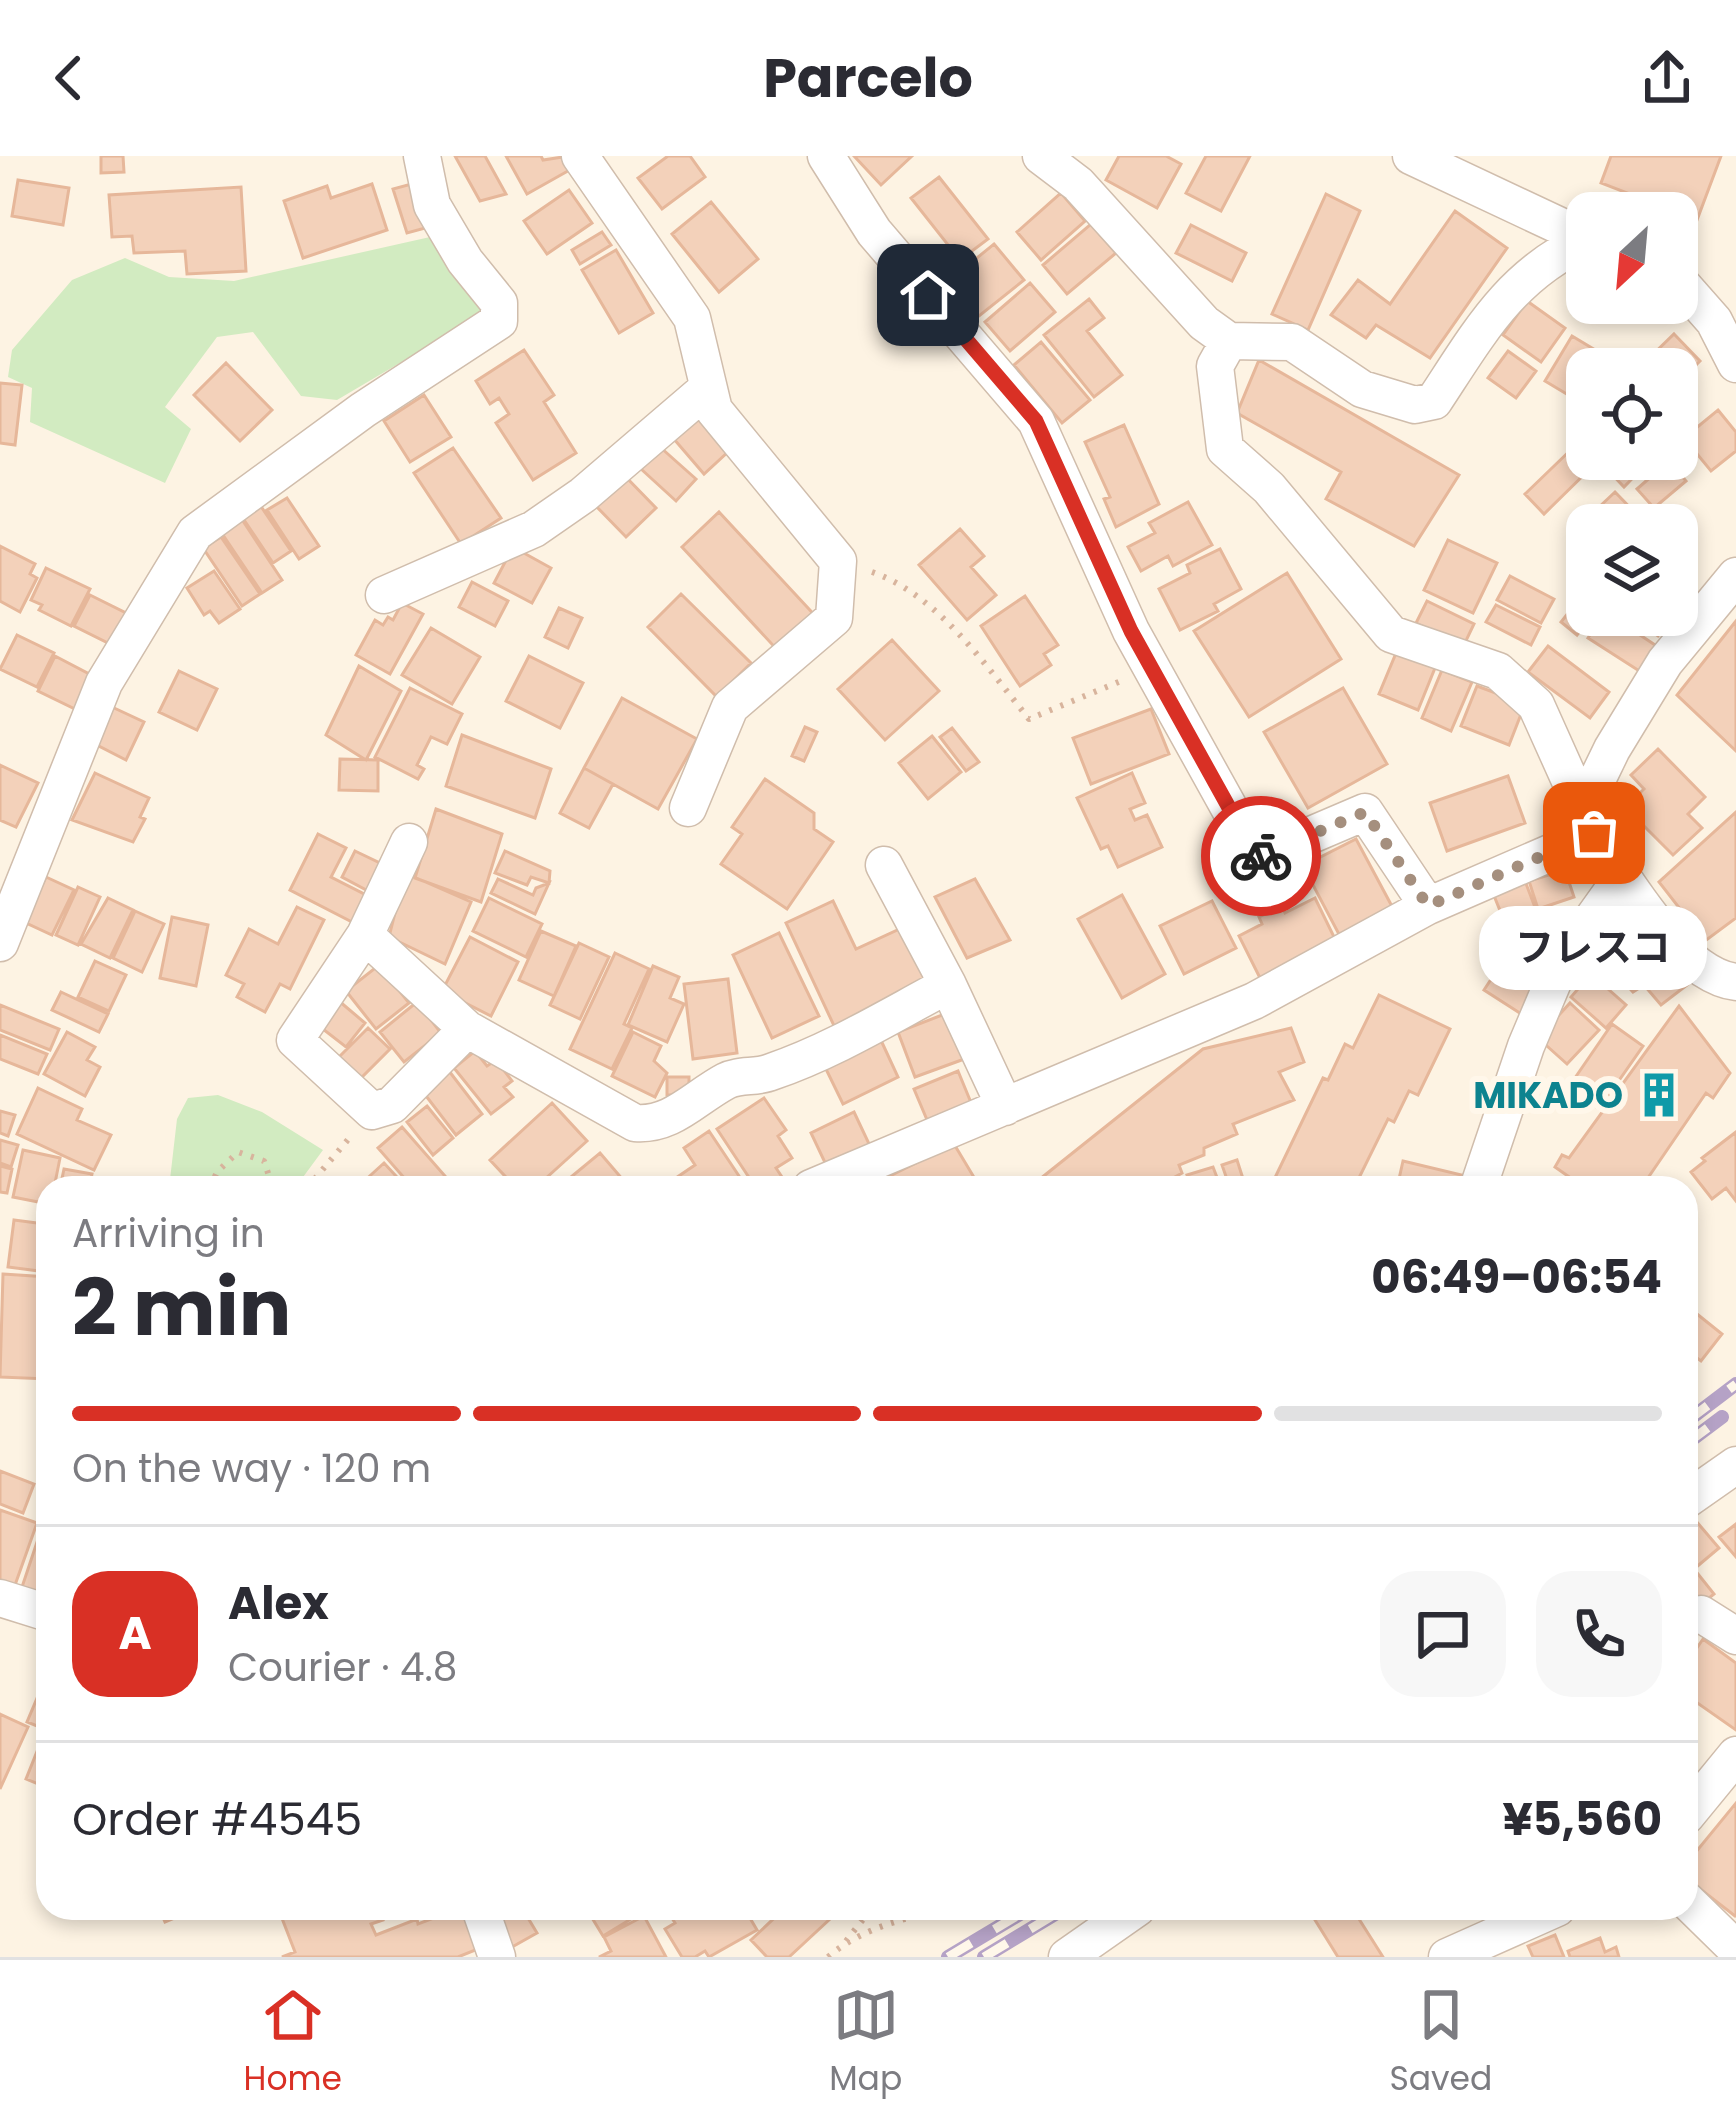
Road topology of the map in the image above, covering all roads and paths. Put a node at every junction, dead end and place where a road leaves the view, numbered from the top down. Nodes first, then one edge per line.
1 (422, 156) edge
2 (580, 156) edge
3 (826, 156) edge
4 (1041, 156) edge
5 (1411, 156) edge
6 (1566, 228) edge
7 (1566, 249) edge
8 (1698, 302) edge
9 (1229, 340) junction
10 (1736, 364) edge
11 (708, 388) junction
12 (838, 561) junction
13 (1736, 576) edge
14 (384, 595) dead end
15 (1152, 668) junction
16 (688, 808) dead end
17 (1588, 822) junction
18 (410, 842) dead end
19 (884, 865) dead end
20 (1623, 876) junction
21 (1428, 906) junction
22 (364, 934) junction
23 (0, 943) edge
24 (1736, 982) edge
25 (948, 985) junction
26 (467, 1029) junction
27 (1005, 1107) junction
28 (372, 1111) junction
29 (215, 1176) edge
30 (269, 1176) edge
31 (317, 1176) edge
32 (840, 1176) edge
33 (1482, 1176) edge
34 (1736, 1465) edge
35 (1698, 1492) edge
36 (0, 1598) edge
37 (36, 1609) edge
38 (1701, 1613) dead end
39 (1736, 1636) edge
40 (1736, 1755) edge
41 (1698, 1801) edge
42 (1698, 1912) edge
43 (484, 1920) edge
44 (862, 1920) edge
45 (897, 1920) edge
46 (1120, 1920) edge
47 (1530, 1920) edge
48 (844, 1943) junction
49 (1736, 1949) edge
50 (497, 1957) edge
51 (828, 1957) edge
52 (1067, 1957) edge
53 (1447, 1957) edge

1 - 23 street
2 - 11 street
3 - 15 street
4 - 9 street
5 - 6 street
7 - 9 street
8 - 10 street
9 - 17 street
11 - 12 street
11 - 14 street
12 - 15 path
12 - 16 street
13 - 17 street
15 - 21 street
17 - 20 street
17 - 21 street
18 - 22 street
19 - 25 street
20 - 24 street
20 - 33 street
21 - 27 street
22 - 26 street
22 - 28 street
25 - 26 street
25 - 27 street
26 - 28 street
27 - 32 street
28 - 31 path
29 - 30 path
34 - 35 street
36 - 37 street
38 - 39 street
40 - 41 street
42 - 49 street
43 - 50 street
44 - 48 path
45 - 48 path
46 - 52 street
47 - 53 street
48 - 51 path

